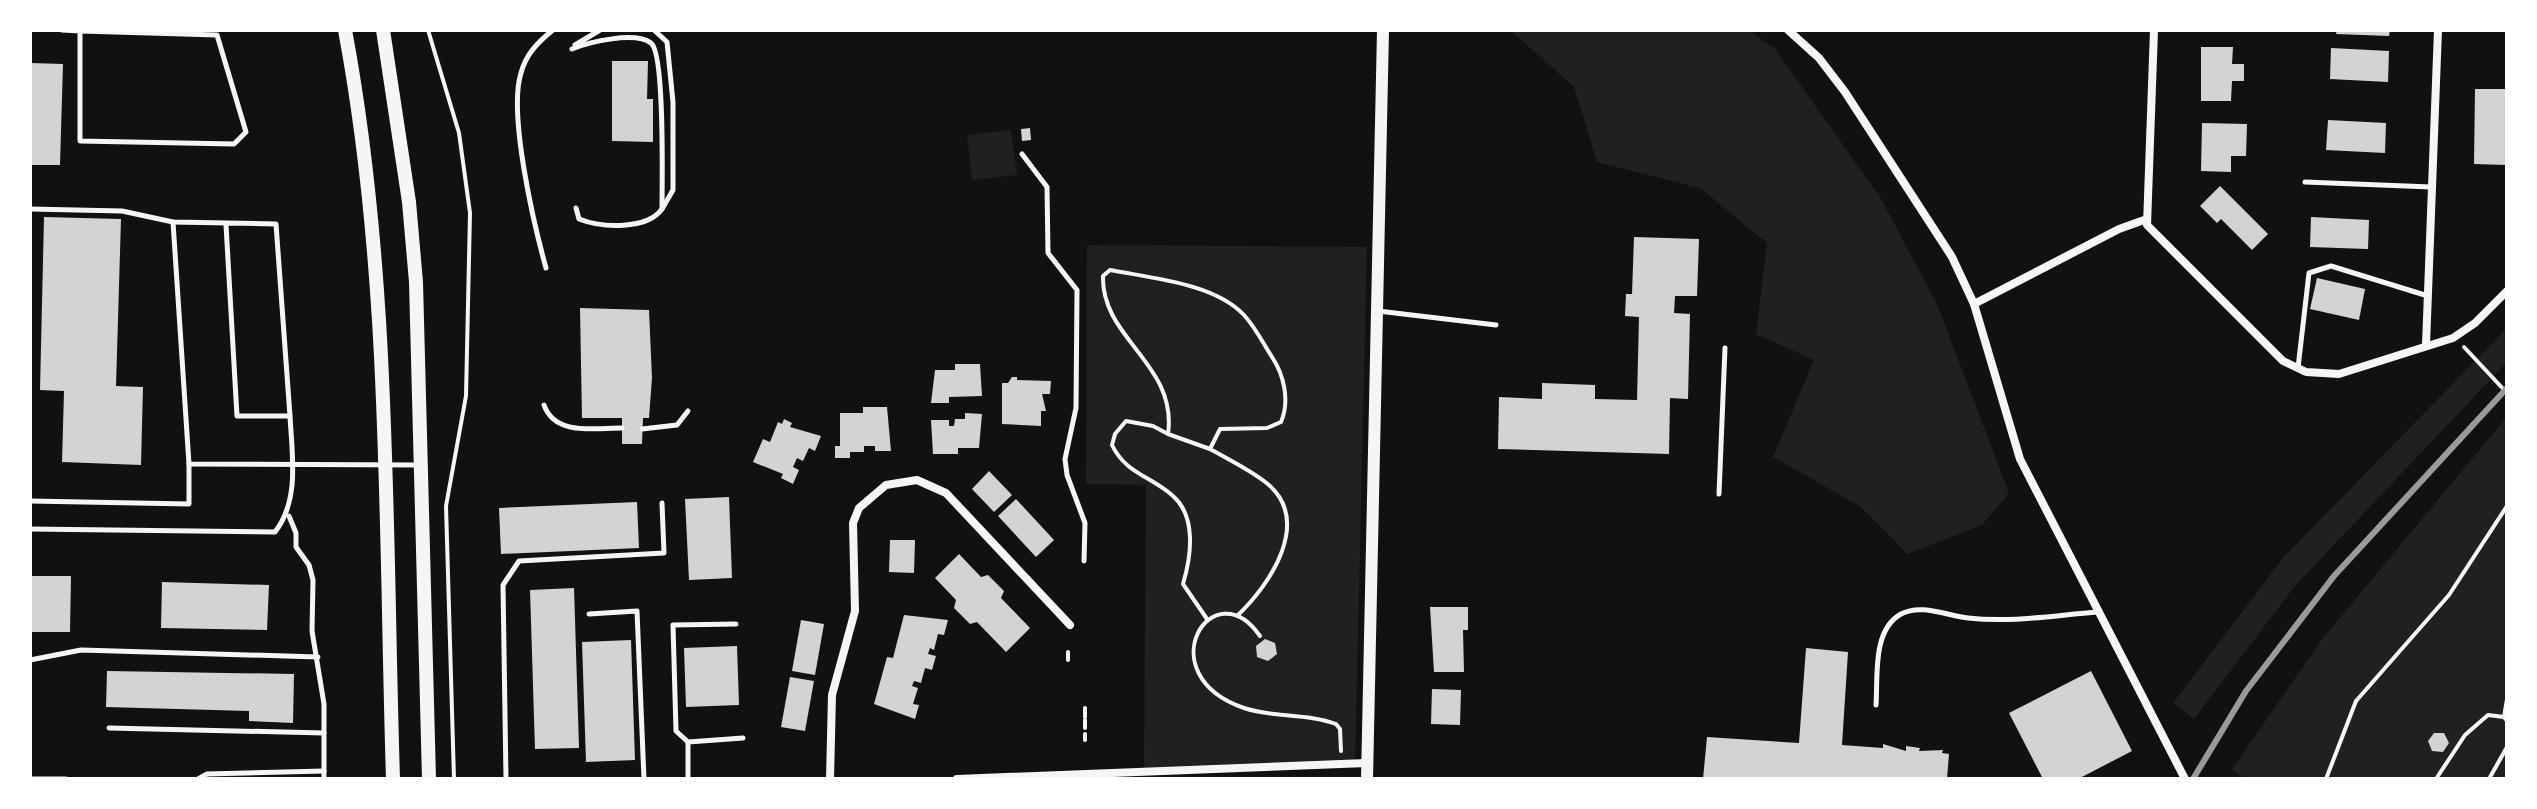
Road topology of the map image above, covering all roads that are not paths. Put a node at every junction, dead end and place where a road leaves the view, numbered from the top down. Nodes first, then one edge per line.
1 (62, 30) edge
2 (80, 30) edge
3 (345, 30) edge
4 (383, 30) edge
5 (553, 30) edge
6 (600, 30) edge
7 (654, 30) edge
8 (1383, 30) edge
9 (1788, 30) edge
10 (2154, 30) edge
11 (2438, 30) edge
12 (1022, 154) dead end
13 (2305, 182) dead end
14 (2432, 187) junction
15 (576, 208) dead end
16 (30, 209) edge
17 (662, 209) junction
18 (2147, 219) junction
19 (173, 222) junction
20 (226, 225) junction
21 (546, 268) dead end
22 (2507, 291) edge
23 (2428, 296) junction
24 (1974, 304) junction
25 (1378, 311) junction
26 (1496, 325) dead end
27 (2426, 345) junction
28 (1725, 348) dead end
29 (2298, 369) junction
30 (544, 405) dead end
31 (688, 411) dead end
32 (290, 416) junction
33 (622, 428) dead end
34 (642, 429) dead end
35 (189, 464) junction
36 (421, 465) junction
37 (293, 467) junction
38 (384, 467) junction
39 (1719, 494) dead end
40 (30, 501) edge
41 (662, 503) dead end
42 (288, 515) junction
43 (30, 529) edge
44 (1084, 561) dead end
45 (2098, 612) junction
46 (589, 614) dead end
47 (736, 624) dead end
48 (1070, 625) dead end
49 (318, 657) junction
50 (30, 660) edge
51 (1876, 705) dead end
52 (109, 728) dead end
53 (324, 733) junction
54 (743, 738) dead end
55 (688, 742) junction
56 (1367, 763) junction
57 (324, 771) junction
58 (31, 779) edge
59 (66, 779) edge
60 (198, 779) edge
61 (324, 779) edge
62 (393, 779) edge
63 (429, 779) edge
64 (506, 779) edge
65 (644, 779) edge
66 (688, 779) edge
67 (830, 779) edge
68 (957, 779) edge
69 (1367, 779) edge
70 (2185, 779) edge

1 - 2 lane
2 - 2 lane
3 - 38 main road
4 - 36 main road
5 - 21 lane
6 - 17 lane
7 - 17 lane
8 - 25 street
9 - 24 street
10 - 18 street
11 - 14 street
12 - 44 lane
13 - 14 lane
14 - 23 street
15 - 17 lane
16 - 19 lane
18 - 24 street
18 - 29 street
19 - 20 lane
19 - 35 lane
20 - 32 lane
20 - 32 lane
22 - 27 street
23 - 27 street
23 - 29 lane
24 - 45 street
25 - 26 lane
25 - 56 street
27 - 29 street
28 - 39 lane
30 - 33 lane
31 - 34 lane
32 - 37 lane
35 - 37 lane
35 - 40 lane
36 - 38 lane
36 - 63 main road
37 - 38 lane
37 - 42 lane
38 - 62 main road
41 - 64 lane
42 - 43 lane
42 - 49 lane
45 - 51 lane
45 - 70 street
46 - 65 lane
47 - 55 lane
48 - 67 street
49 - 50 lane
49 - 53 lane
52 - 53 lane
53 - 57 lane
54 - 55 lane
55 - 66 lane
56 - 68 street
56 - 69 street
57 - 60 lane
57 - 61 lane
58 - 59 lane

